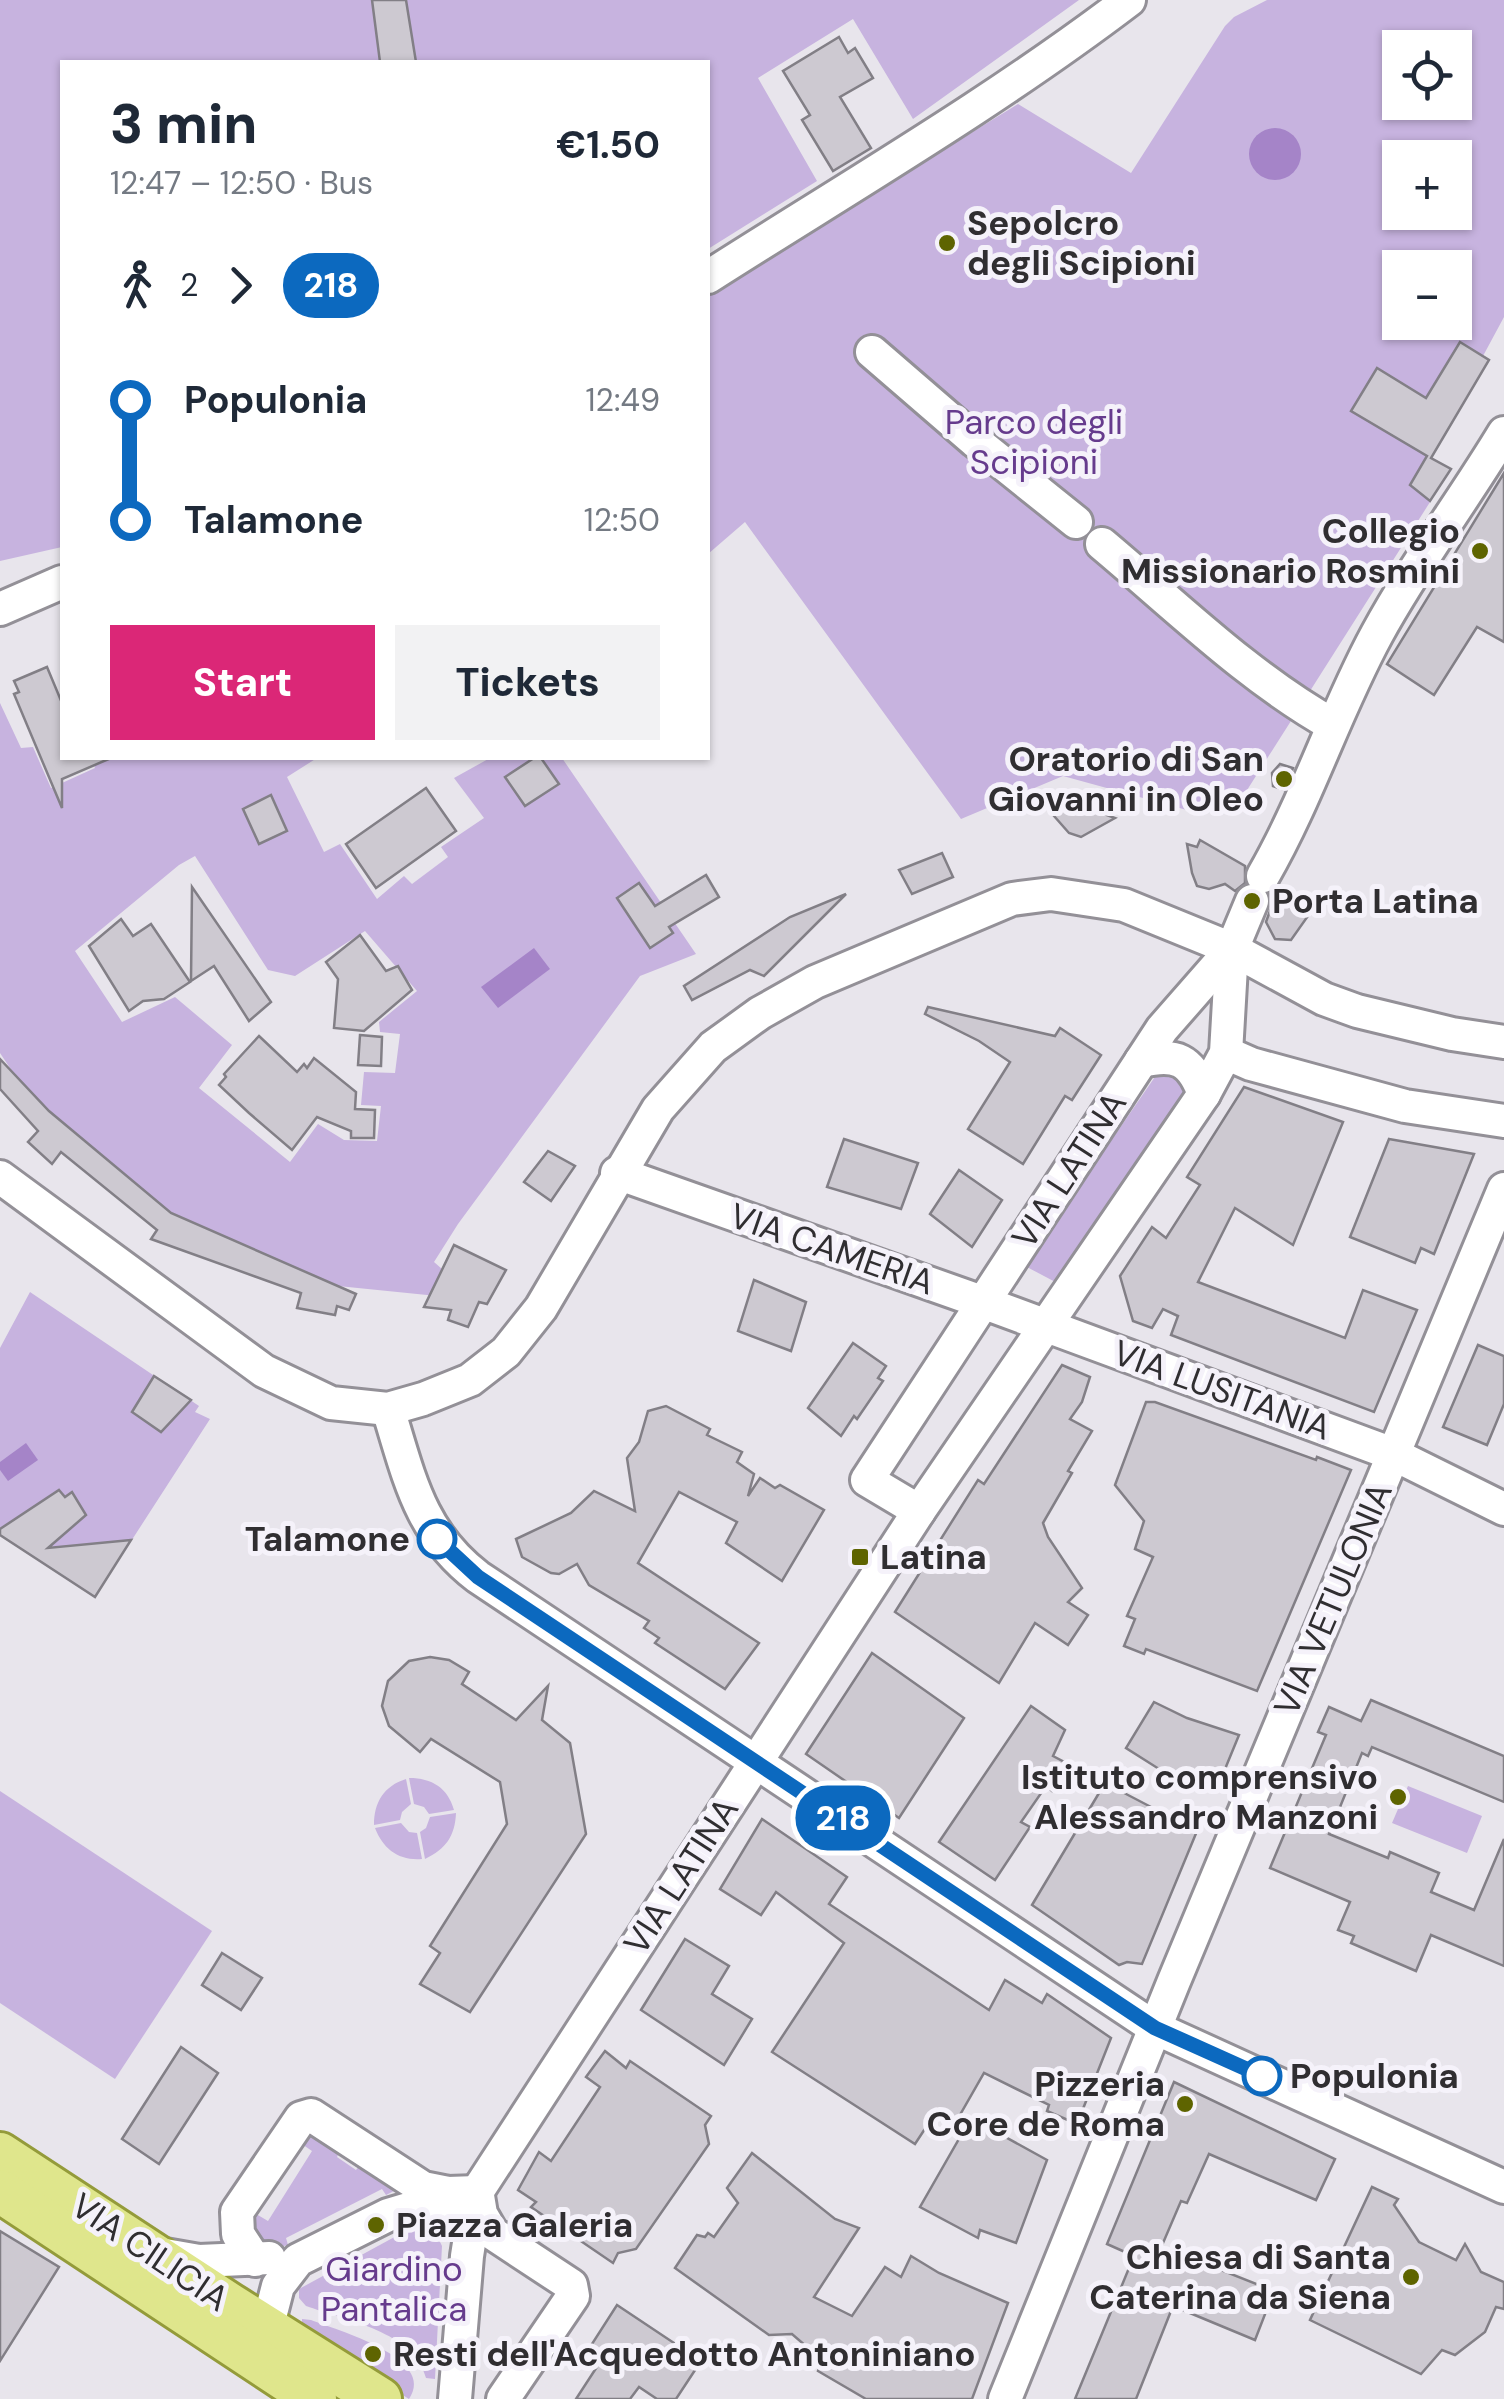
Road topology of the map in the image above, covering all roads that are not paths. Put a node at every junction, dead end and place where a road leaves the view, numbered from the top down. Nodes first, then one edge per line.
1 (1128, 0) edge
2 (710, 277) edge
3 (872, 352) dead end
4 (1502, 439) edge
5 (1076, 522) dead end
6 (1102, 544) dead end
7 (60, 583) edge
8 (0, 609) edge
9 (1333, 725) junction
10 (1232, 950) junction
11 (1504, 1042) edge
12 (1226, 1054) junction
13 (1140, 1061) junction
14 (1204, 1094) junction
15 (1504, 1121) edge
16 (617, 1173) junction
17 (0, 1177) edge
18 (1504, 1189) edge
19 (982, 1302) junction
20 (1047, 1325) junction
21 (388, 1409) junction
22 (1393, 1454) junction
23 (1504, 1509) edge
24 (919, 1510) junction
25 (756, 1760) junction
26 (1155, 2028) junction
27 (0, 2154) edge
28 (1504, 2187) edge
29 (0, 2191) edge
30 (477, 2192) junction
31 (150, 2251) junction
32 (313, 2251) junction
33 (254, 2260) junction
34 (275, 2347) junction
35 (315, 2399) edge
36 (380, 2399) edge
37 (455, 2399) edge
38 (503, 2399) edge
39 (1005, 2399) edge

1 - 2 street
3 - 5 street
4 - 9 street
6 - 9 street
7 - 8 street
9 - 10 street
10 - 11 street
10 - 12 street, VIA LATINA
10 - 13 street, VIA LATINA
10 - 16 street
12 - 14 street, VIA LATINA
12 - 15 street
13 - 14 street, VIA LATINA
13 - 19 street, VIA LATINA
14 - 20 street, VIA LATINA
16 - 19 street, VIA CAMERIA
16 - 21 street
17 - 21 street
18 - 22 street, VIA VETULONIA
19 - 20 street, VIA CAMERIA
19 - 24 street, VIA LATINA
20 - 22 street, VIA LUSITANIA
20 - 24 street, VIA LATINA
21 - 25 street
22 - 23 street, VIA LUSITANIA
22 - 26 street, VIA VETULONIA
24 - 25 street, VIA LATINA
25 - 26 street
25 - 30 street, VIA LATINA
26 - 28 street
26 - 39 street, VIA VETULONIA
27 - 31 main road, VIA CILICIA
29 - 34 main road, VIA CILICIA
30 - 32 street
30 - 33 street
30 - 37 street
30 - 38 street
31 - 33 street
31 - 34 main road, VIA CILICIA
32 - 33 street
32 - 34 street
34 - 35 main road
34 - 36 main road

